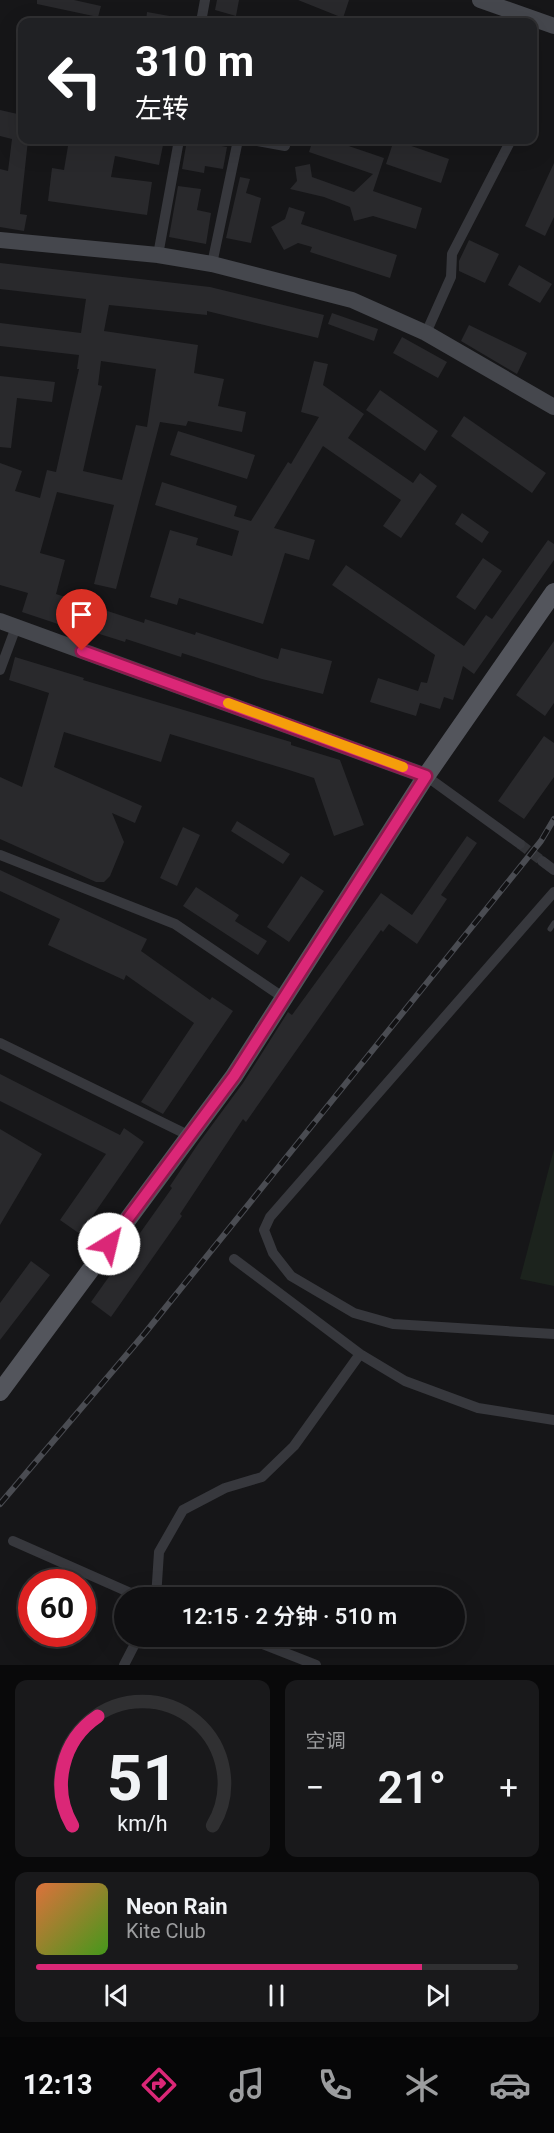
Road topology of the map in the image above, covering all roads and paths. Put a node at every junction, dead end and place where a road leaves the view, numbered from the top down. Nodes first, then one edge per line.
1 (205, 0) edge
2 (480, 0) edge
3 (202, 18) edge
4 (531, 18) edge
5 (537, 20) edge
6 (554, 26) edge
7 (178, 144) edge
8 (237, 144) edge
9 (274, 144) edge
10 (509, 144) edge
11 (285, 146) dead end
12 (0, 240) edge
13 (158, 255) junction
14 (212, 264) junction
15 (426, 333) junction
16 (554, 407) edge
17 (554, 592) edge
18 (8, 624) edge
19 (0, 670) edge
20 (426, 776) junction
21 (520, 844) tunnel mouth
22 (0, 855) edge
23 (542, 861) tunnel mouth
24 (554, 870) edge
25 (554, 892) edge
26 (284, 998) junction
27 (0, 1042) edge
28 (190, 1136) junction
29 (234, 1259) dead end
30 (554, 1334) edge
31 (360, 1354) junction
32 (1, 1390) edge
33 (554, 1420) edge
34 (14, 1541) dead end
35 (117, 1587) edge
36 (157, 1587) edge
37 (133, 1647) edge
38 (270, 1647) edge
39 (124, 1665) edge
40 (316, 1665) edge

1 - 3 street
2 - 4 street
5 - 6 street
7 - 13 street
8 - 14 street
9 - 11 street
10 - 15 street
12 - 13 street
13 - 14 street
14 - 15 street
15 - 16 street
17 - 20 main road
18 - 19 street
18 - 20 street
20 - 21 street
20 - 26 main road
22 - 26 street
23 - 24 street
25 - 30 street
26 - 28 main road
27 - 28 street
28 - 32 main road
29 - 31 street
31 - 33 street
31 - 36 street
34 - 35 street
37 - 39 street
38 - 40 street

